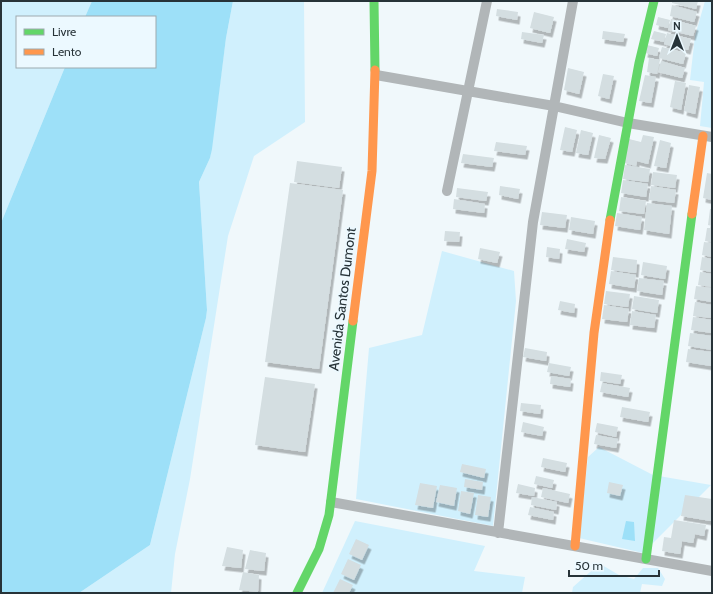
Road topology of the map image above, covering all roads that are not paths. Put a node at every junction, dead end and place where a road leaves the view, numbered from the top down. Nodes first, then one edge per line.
1 (374, 1) edge
2 (487, 1) edge
3 (573, 1) edge
4 (654, 1) edge
5 (376, 74) junction
6 (467, 90) junction
7 (554, 106) junction
8 (628, 123) junction
9 (708, 136) edge
10 (447, 192) dead end
11 (331, 502) junction
12 (498, 533) junction
13 (575, 546) junction
14 (646, 559) junction
15 (712, 571) edge
16 (297, 593) edge

1 - 5 street, Avenida Santos Dumont
2 - 6 street
3 - 7 street
4 - 8 street
5 - 6 street
5 - 11 street, Avenida Santos Dumont
6 - 7 street
6 - 10 street
7 - 8 street
7 - 12 street
8 - 9 street
8 - 13 street
9 - 14 street
11 - 12 street
11 - 16 street, Avenida Santos Dumont
12 - 13 street
13 - 14 street
14 - 15 street

